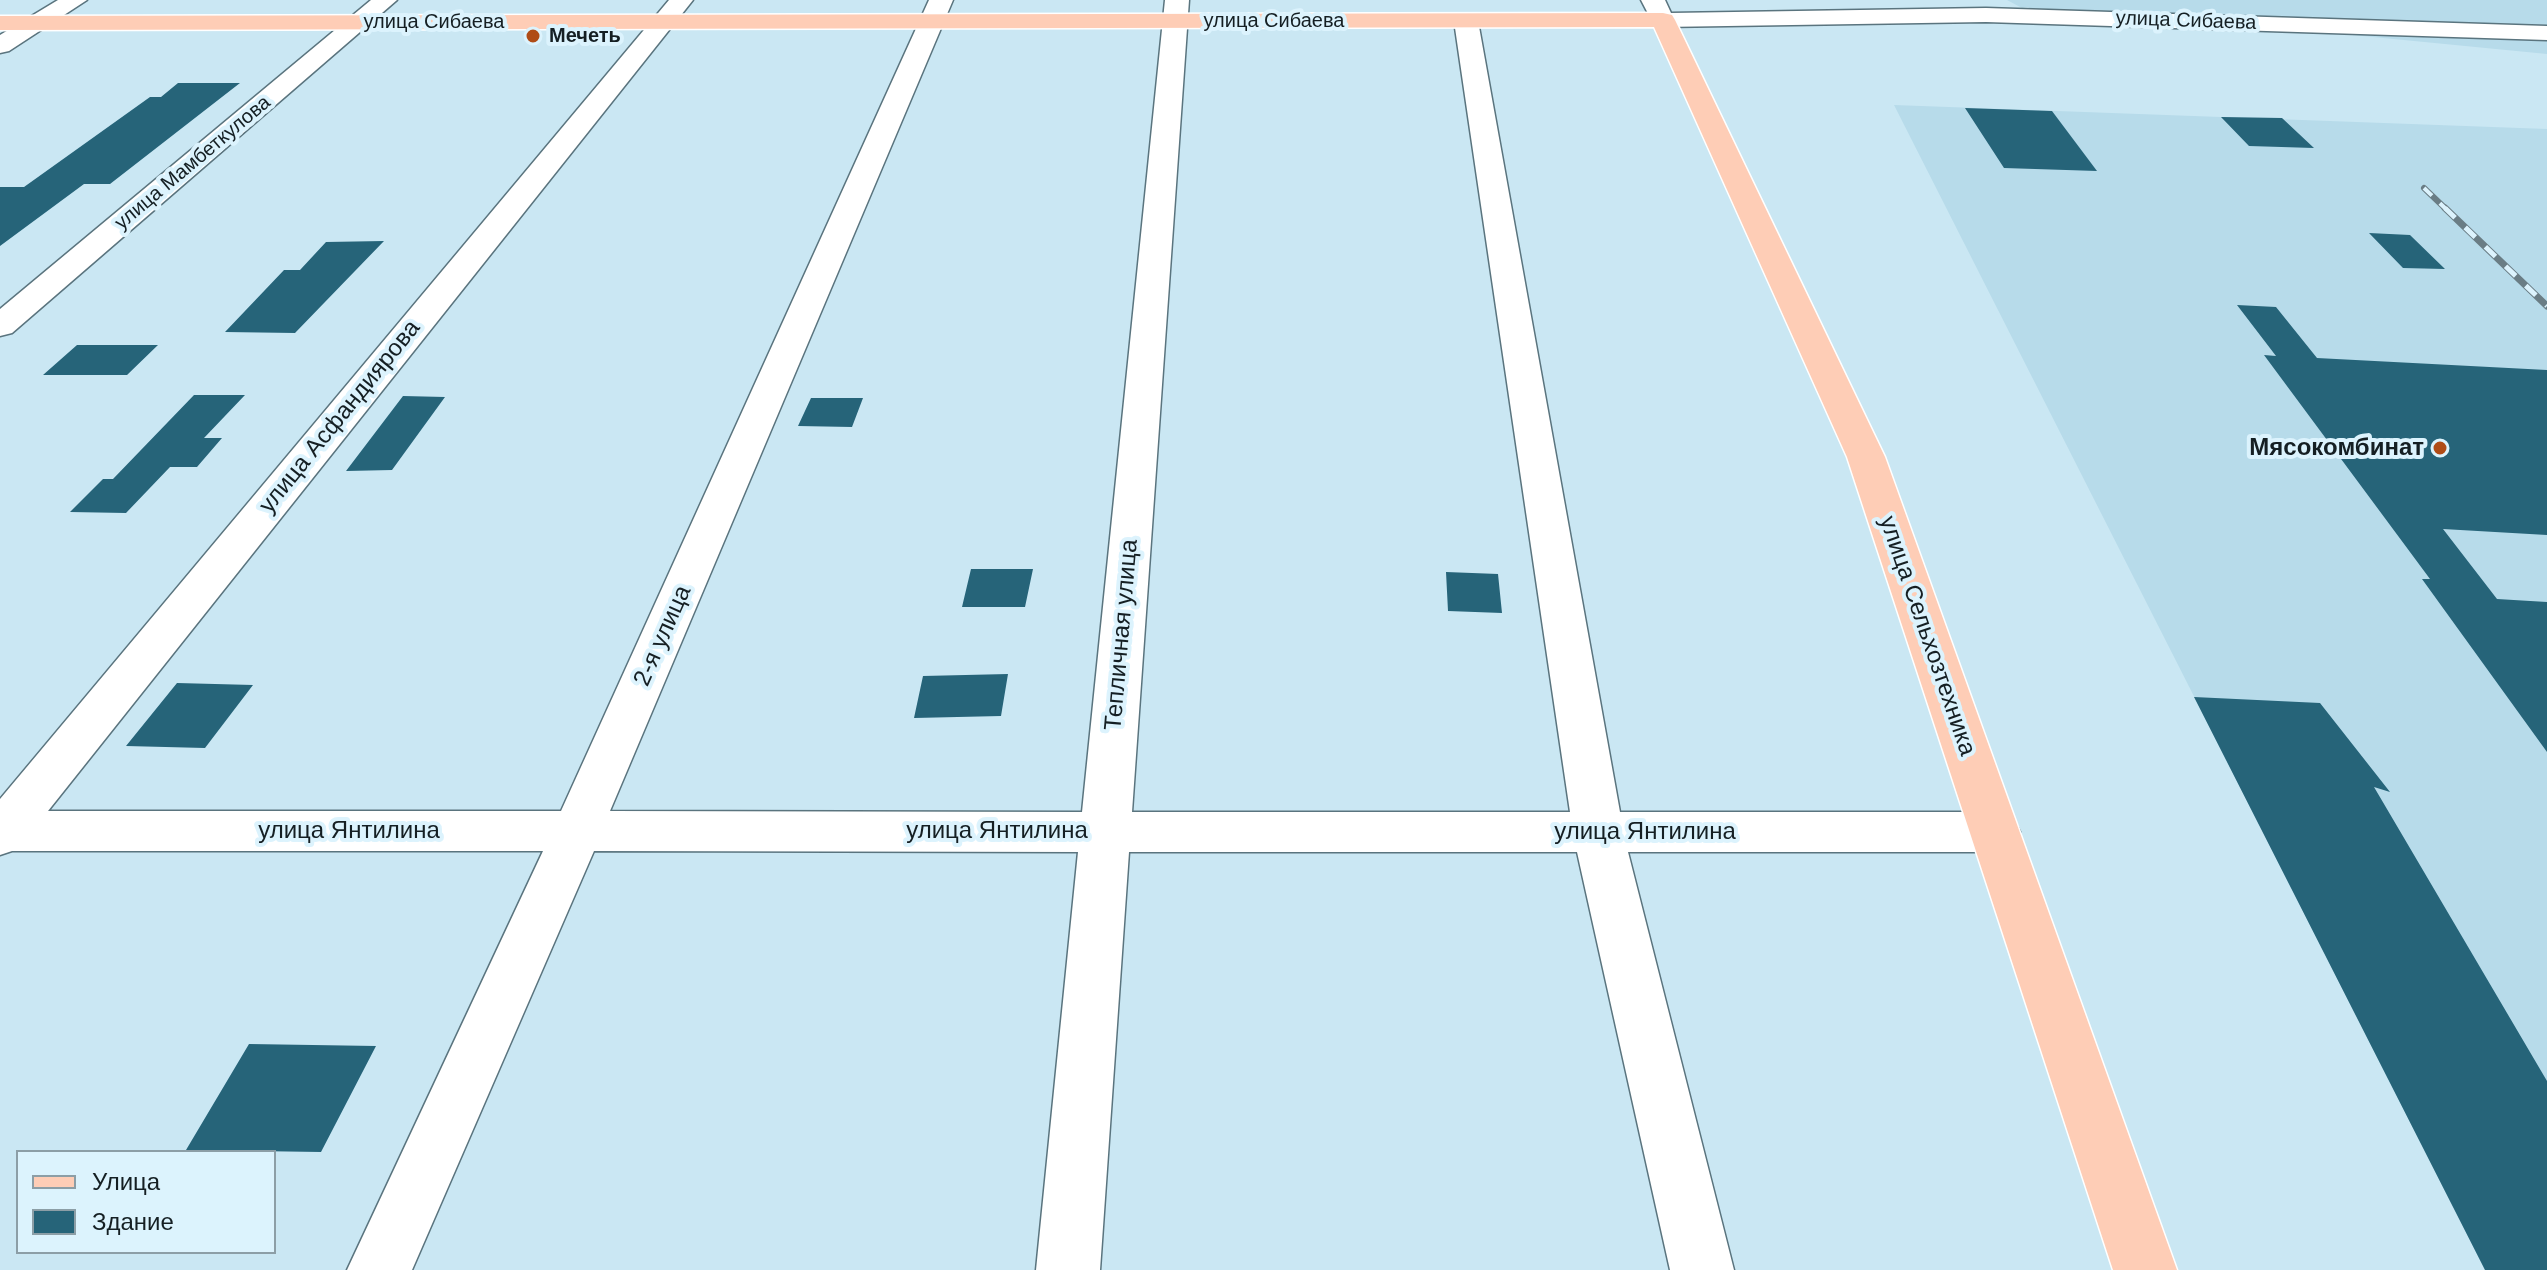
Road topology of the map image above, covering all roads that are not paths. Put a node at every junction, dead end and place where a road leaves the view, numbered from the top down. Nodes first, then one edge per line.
1 (75, 0) edge
2 (385, 0) edge
3 (1907, 0) edge
4 (936, 10) edge
5 (1176, 10) edge
6 (1658, 10) edge
7 (672, 11) edge
8 (1825, 16) junction
9 (1466, 21) junction
10 (360, 22) junction
11 (0, 23) edge
12 (36, 23) junction
13 (2547, 33) edge
14 (0, 46) edge
15 (0, 326) edge
16 (577, 831) junction
17 (1106, 831) junction
18 (1, 832) edge
19 (1598, 832) junction
20 (1995, 832) junction
21 (379, 1270) edge
22 (1068, 1270) edge
23 (1702, 1270) edge
24 (2145, 1270) edge

1 - 12 street
2 - 10 street, улица Мамбеткулова
3 - 8 street
4 - 5 main road, улица Сибаева
4 - 7 main road, улица Сибаева
4 - 16 street, 2-я улица
5 - 9 main road, улица Сибаева
5 - 17 street, Тепличная улица
6 - 8 street, улица Сибаева
6 - 9 main road, улица Сибаева
6 - 20 main road, улица Сельхозтехника
7 - 10 main road, улица Сибаева
7 - 18 street, улица Асфандиярова
8 - 13 street, улица Сибаева
9 - 19 street
10 - 12 main road, улица Сибаева
10 - 15 street, улица Мамбеткулова
11 - 12 main road, улица Сибаева
12 - 14 street
16 - 17 street, улица Янтилина
16 - 18 street, улица Янтилина
16 - 21 street, 2-я улица
17 - 19 street, улица Янтилина
17 - 22 street, Тепличная улица
19 - 20 street, улица Янтилина
19 - 23 street
20 - 24 main road, улица Сельхозтехника

